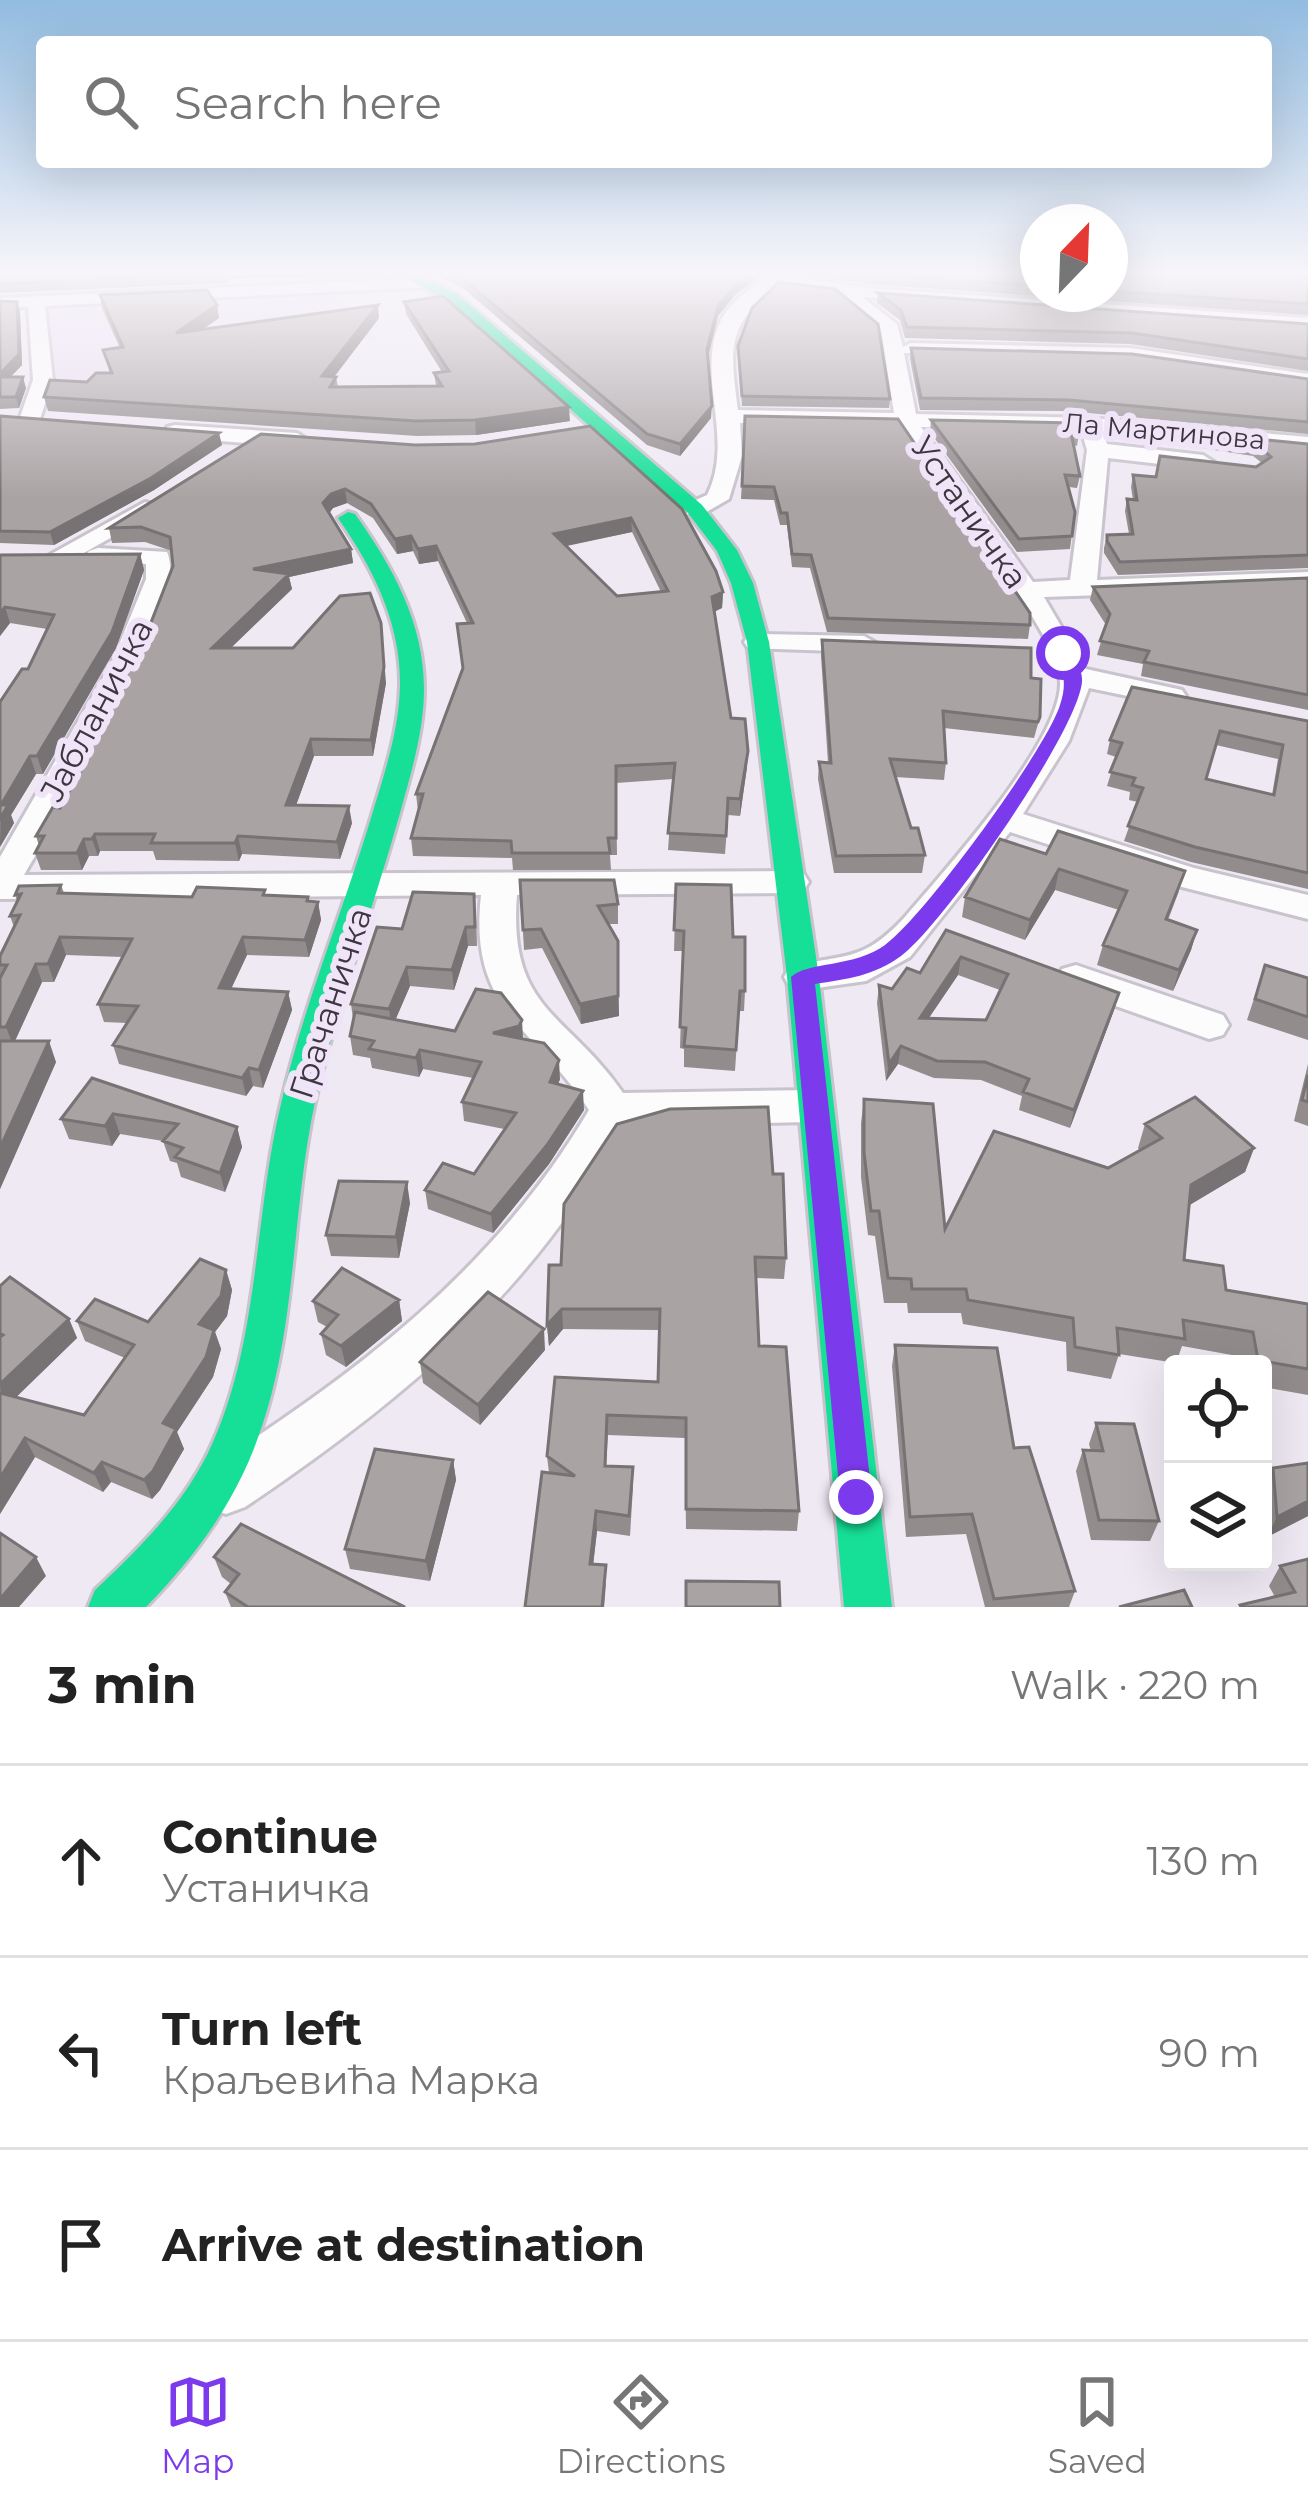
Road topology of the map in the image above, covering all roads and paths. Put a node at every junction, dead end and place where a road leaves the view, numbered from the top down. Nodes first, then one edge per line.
1 (41, 348) edge
2 (504, 348) edge
3 (726, 348) edge
4 (897, 348) joint
5 (1308, 380) edge
6 (731, 416) junction
7 (0, 418) edge
8 (906, 419) junction
9 (1090, 424) junction
10 (142, 429) edge
11 (254, 438) junction
12 (332, 442) edge
13 (1308, 444) edge
14 (1098, 450) junction
15 (224, 460) edge
16 (1226, 464) edge
17 (164, 499) edge
18 (694, 509) junction
19 (348, 518) dead end
20 (19, 558) edge
21 (57, 558) junction
22 (1308, 580) edge
23 (1083, 585) junction
24 (1026, 590) junction
25 (758, 642) junction
26 (895, 645) edge
27 (1021, 651) edge
28 (1069, 664) junction
29 (1192, 700) edge
30 (1000, 818) junction
31 (791, 882) junction
32 (368, 886) junction
33 (500, 886) junction
34 (0, 887) edge
35 (1308, 907) edge
36 (922, 921) junction
37 (964, 937) edge
38 (1049, 968) edge
39 (802, 977) junction
40 (1209, 1025) dead end
41 (813, 1106) junction
42 (610, 1110) junction
43 (210, 1498) junction
44 (112, 1607) edge
45 (868, 1607) edge

1 - 7 street
2 - 18 main road
3 - 6 street
4 - 5 street
4 - 8 street, Устаничка
6 - 8 street, Ла Мартинова
6 - 18 street
8 - 9 street, Ла Мартинова
8 - 24 street, Устаничка
9 - 13 street, Ла Мартинова
9 - 14 street
10 - 11 street
11 - 12 street
11 - 15 street
14 - 16 street
14 - 23 street
17 - 21 street, Јабланичка
18 - 25 main road
19 - 32 main road, Грачаничка
20 - 21 street, Јабланичка
21 - 34 street, Јабланичка
22 - 23 street
23 - 24 street
24 - 28 street, Устаничка
25 - 26 street
25 - 31 main road
27 - 28 street
28 - 29 street
28 - 30 street
30 - 35 street
30 - 36 street
31 - 33 street
31 - 39 main road
32 - 33 street
32 - 34 street
32 - 43 main road, Грачаничка
33 - 42 street
36 - 37 street
36 - 39 street
38 - 40 street
39 - 41 main road
41 - 42 street
41 - 45 main road
42 - 43 street, Грачаничка
43 - 44 main road, Грачаничка

